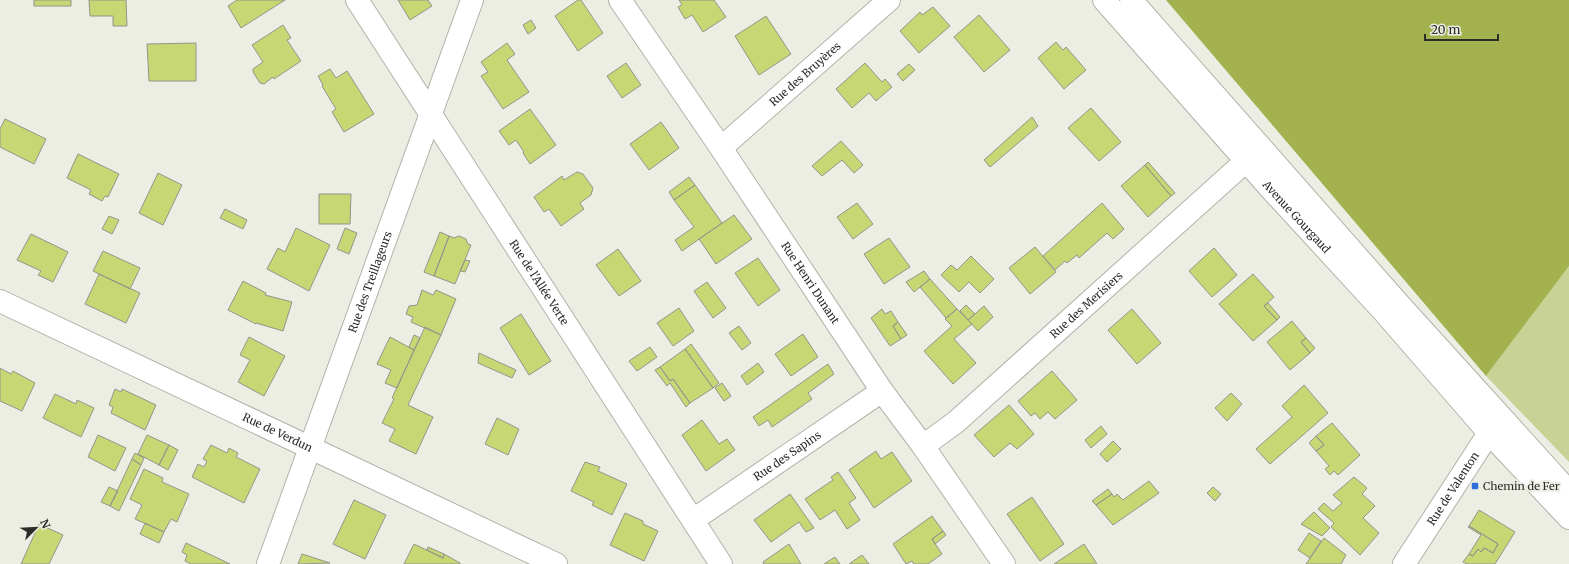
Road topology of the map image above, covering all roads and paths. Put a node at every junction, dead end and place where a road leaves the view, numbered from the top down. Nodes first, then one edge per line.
1 (357, 0) edge
2 (472, 0) edge
3 (620, 0) edge
4 (889, 0) edge
5 (1104, 0) edge
6 (1131, 0) edge
7 (430, 115) junction
8 (721, 148) junction
9 (1246, 161) junction
10 (0, 300) edge
11 (882, 391) junction
12 (1496, 411) junction
13 (1489, 433) junction
14 (923, 446) junction
15 (310, 448) junction
16 (1569, 492) edge
17 (1569, 518) edge
18 (693, 520) junction
19 (268, 564) edge
20 (556, 564) edge
21 (721, 564) edge
22 (1004, 564) edge
23 (1404, 564) edge

1 - 7 street, Rue de l'Allée Verte
2 - 7 street, Rue des Treillageurs
3 - 8 street, Rue Henri Dunant
4 - 8 street, Rue des Bruyères
5 - 9 street, Avenue Gourgaud
6 - 12 street, Avenue Gourgaud
7 - 15 street, Rue des Treillageurs
7 - 18 street, Rue de l'Allée Verte
8 - 11 street, Rue Henri Dunant
9 - 13 street, Avenue Gourgaud
9 - 14 street, Rue des Merisiers
10 - 15 street, Rue de Verdun
11 - 14 street, Rue Henri Dunant
11 - 18 street, Rue des Sapins
12 - 13 street, Rue de Valenton
12 - 16 street, Avenue Gourgaud
13 - 17 street, Avenue Gourgaud
13 - 23 street, Rue de Valenton
14 - 22 street, Rue Henri Dunant
15 - 19 street, Rue des Treillageurs
15 - 20 street, Rue de Verdun
18 - 21 street, Rue de l'Allée Verte

